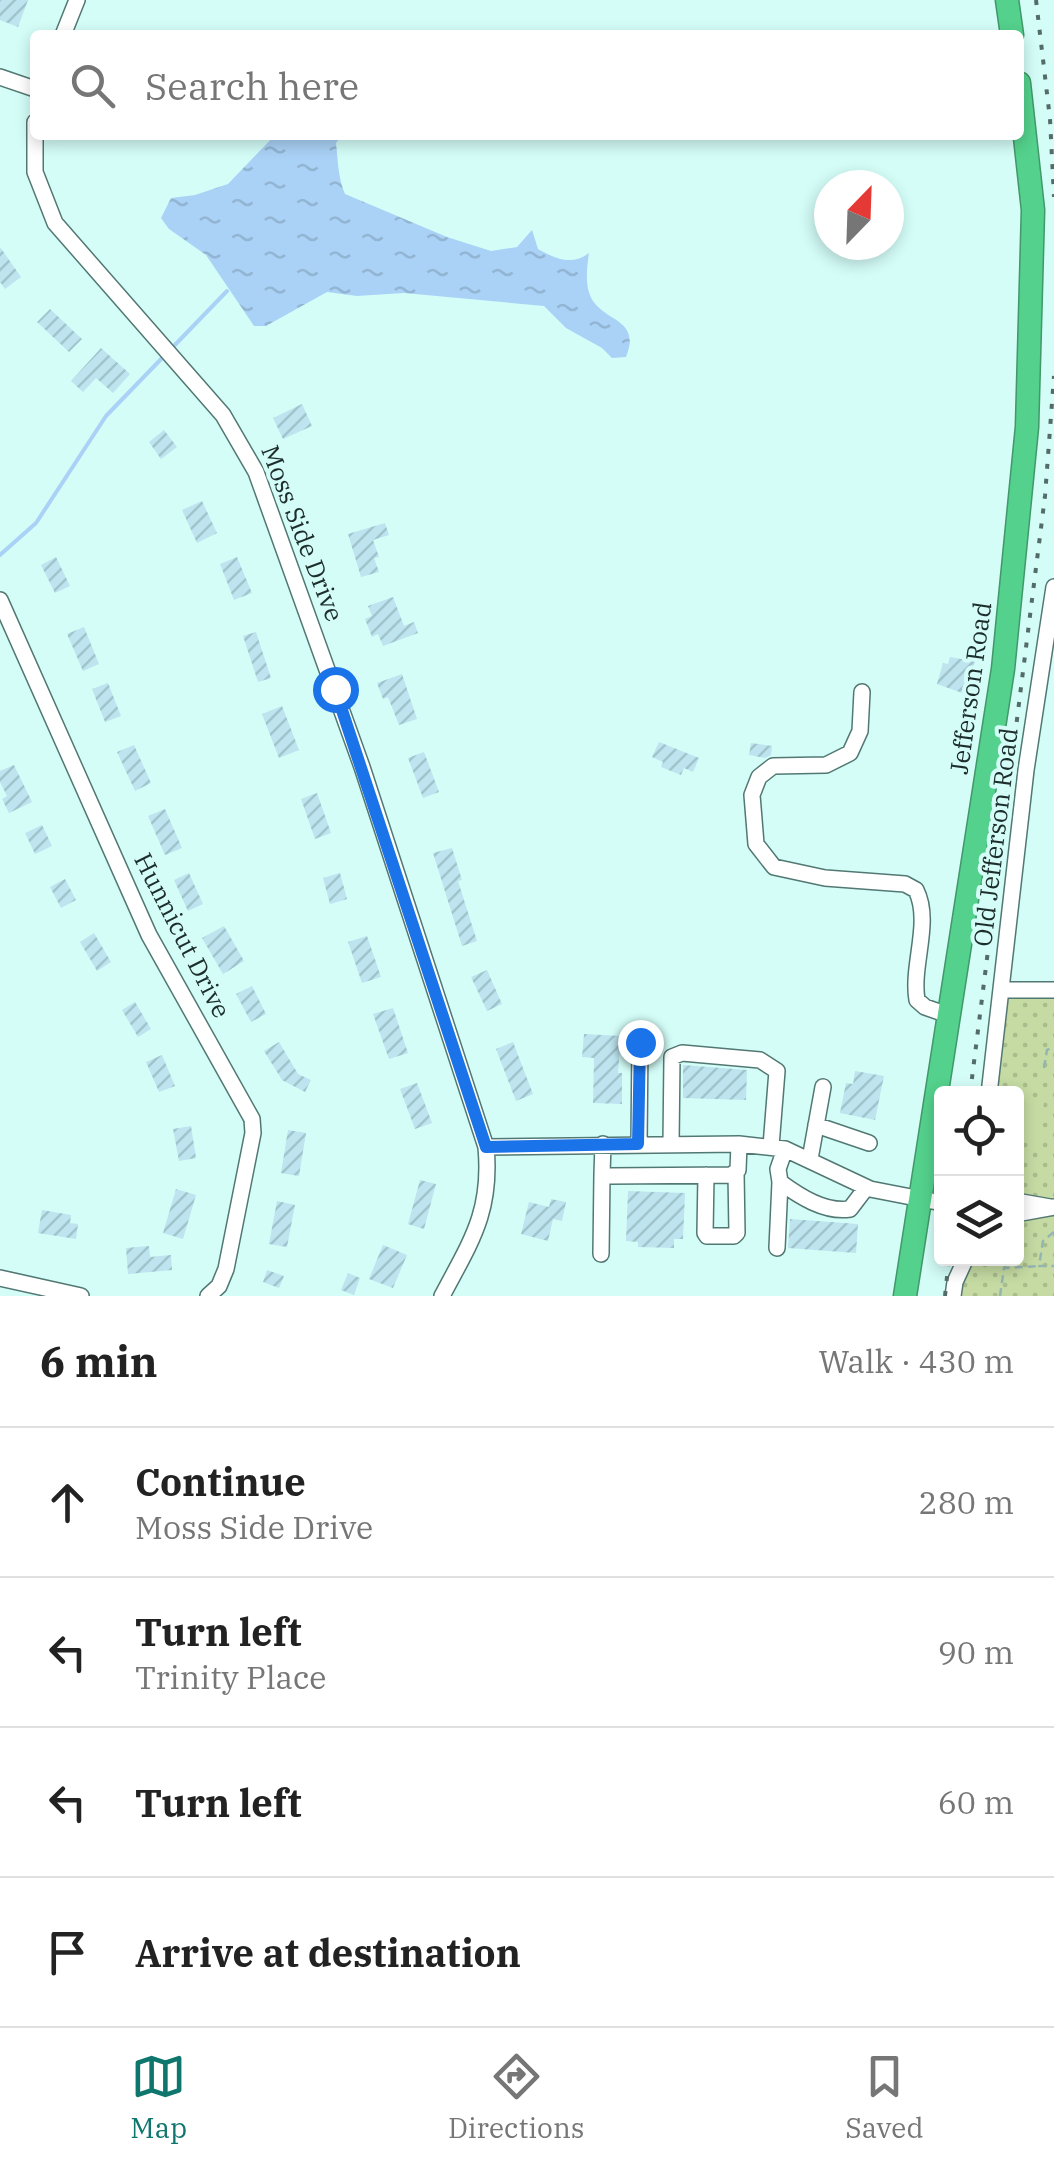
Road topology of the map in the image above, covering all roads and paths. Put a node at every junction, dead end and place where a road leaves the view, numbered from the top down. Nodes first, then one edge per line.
1 (77, 0) edge
2 (1009, 1) edge
3 (65, 30) edge
4 (1012, 30) edge
5 (0, 77) edge
6 (30, 87) edge
7 (1024, 128) edge
8 (35, 140) edge
9 (1054, 587) edge
10 (0, 600) edge
11 (862, 692) dead end
12 (1002, 990) junction
13 (1054, 990) edge
14 (948, 1015) junction
15 (640, 1042) dead end
16 (1054, 1047) edge
17 (1044, 1068) dead end
18 (990, 1086) edge
19 (823, 1087) dead end
20 (816, 1126) junction
21 (602, 1144) junction
22 (638, 1144) junction
23 (671, 1144) junction
24 (739, 1144) junction
25 (869, 1144) dead end
26 (486, 1147) junction
27 (778, 1148) junction
28 (810, 1160) junction
29 (736, 1173) junction
30 (602, 1174) junction
31 (706, 1175) junction
32 (780, 1182) junction
33 (866, 1188) junction
34 (930, 1202) edge
35 (1024, 1202) edge
36 (1054, 1207) edge
37 (1024, 1213) edge
38 (1054, 1232) edge
39 (777, 1248) dead end
40 (601, 1254) dead end
41 (1040, 1266) junction
42 (1054, 1266) edge
43 (0, 1278) edge
44 (81, 1296) edge
45 (208, 1296) edge
46 (442, 1296) edge
47 (905, 1296) edge
48 (1000, 1296) edge

1 - 3 street
2 - 4 highway
5 - 6 street
7 - 14 highway, Jefferson Road
8 - 26 street, Moss Side Drive
9 - 12 street, Old Jefferson Road
10 - 45 street, Hunnicut Drive
11 - 14 street
12 - 13 street
12 - 18 street, Old Jefferson Road
14 - 34 highway, Jefferson Road
15 - 22 street
16 - 17 path
19 - 20 street
20 - 25 street
20 - 28 street
21 - 22 street
21 - 26 street
21 - 30 street
22 - 23 street
23 - 24 street
23 - 27 street
24 - 27 street
24 - 29 street
26 - 46 street, Moss Side Drive
27 - 28 street
27 - 32 street
28 - 33 street
29 - 31 street
29 - 31 street
30 - 31 street
30 - 40 street
32 - 33 street
32 - 39 street
33 - 34 street
34 - 47 highway, Jefferson Road
35 - 36 street
36 - 37 street
38 - 41 path
41 - 42 path
41 - 48 path
43 - 44 street

